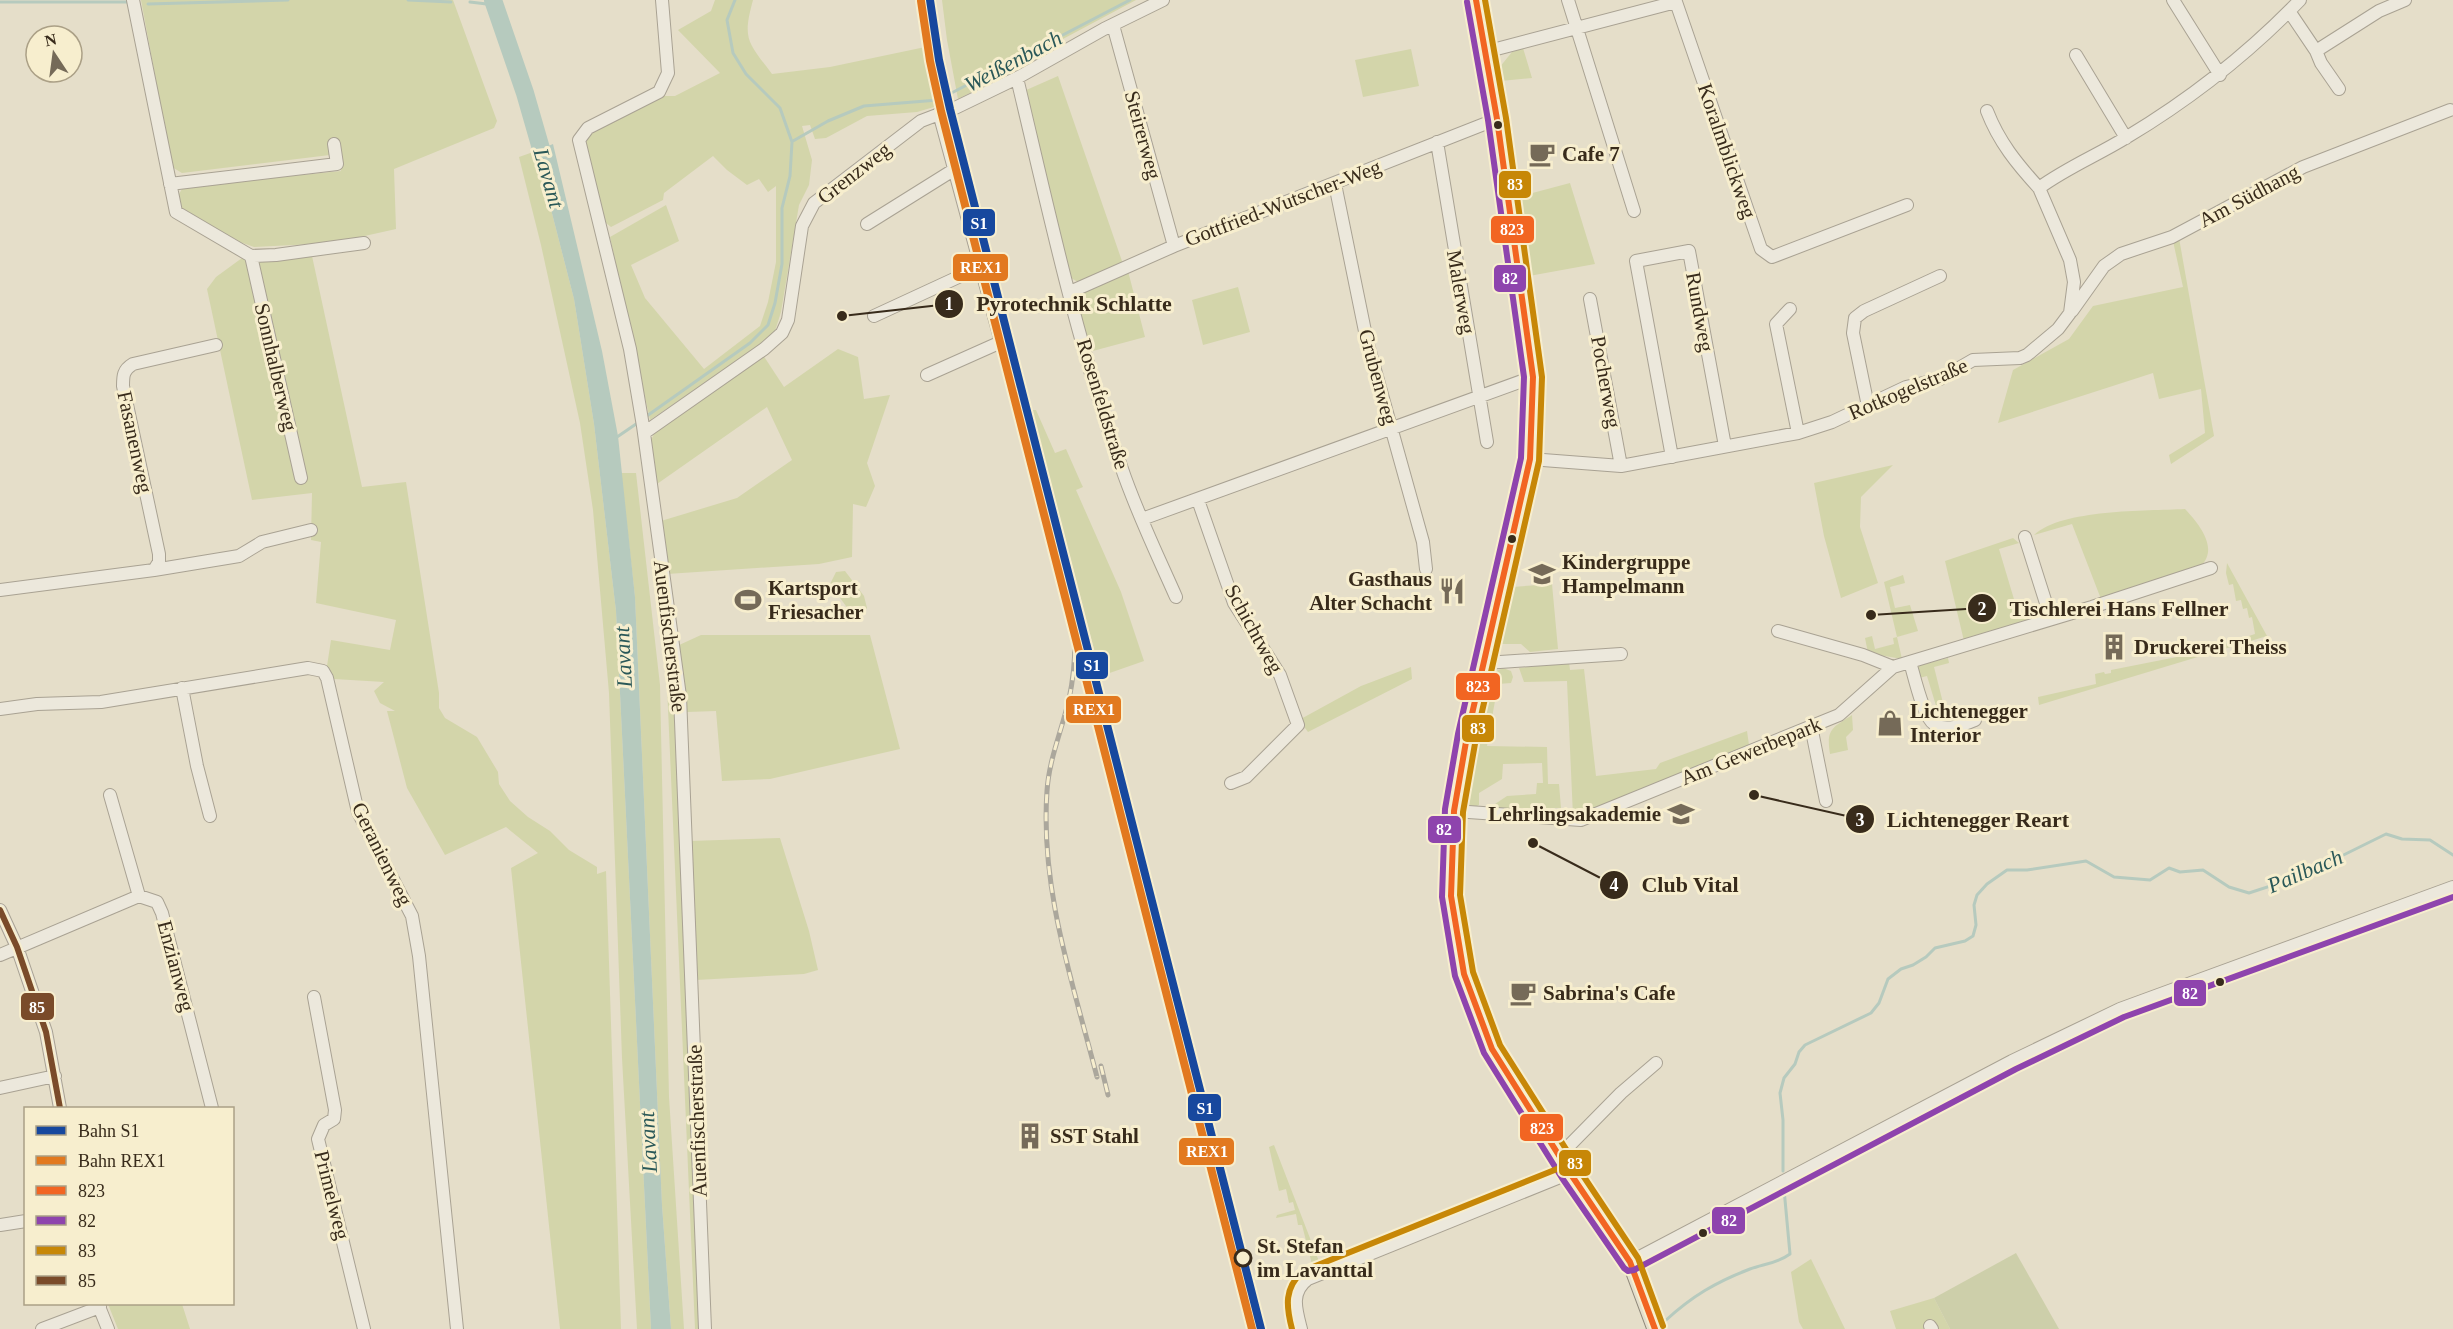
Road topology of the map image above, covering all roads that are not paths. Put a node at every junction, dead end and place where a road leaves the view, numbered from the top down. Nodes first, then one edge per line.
1 (133, 0) edge
2 (662, 0) edge
3 (1163, 0) edge
4 (1476, 0) edge
5 (1568, 0) edge
6 (2173, 0) edge
7 (2300, 0) edge
8 (2405, 0) edge
9 (2289, 11) junction
10 (1113, 25) junction
11 (1575, 28) junction
12 (2316, 51) junction
13 (1485, 52) junction
14 (2076, 55) dead end
15 (2220, 75) junction
16 (1017, 78) junction
17 (2339, 89) dead end
18 (2450, 110) dead end
19 (1987, 111) dead end
20 (939, 113) junction
21 (1497, 119) junction
22 (2126, 138) junction
23 (1437, 142) junction
24 (334, 144) dead end
25 (955, 170) junction
26 (170, 184) junction
27 (1335, 184) junction
28 (2039, 189) junction
29 (1906, 205) dead end
30 (1634, 211) dead end
31 (867, 224) dead end
32 (364, 243) dead end
33 (1174, 246) junction
34 (251, 256) junction
35 (980, 267) junction
36 (1940, 276) dead end
37 (1070, 292) junction
38 (1590, 298) dead end
39 (1790, 309) dead end
40 (2070, 313) junction
41 (874, 316) dead end
42 (216, 345) dead end
43 (927, 375) dead end
44 (1533, 377) junction
45 (1481, 397) junction
46 (1868, 406) junction
47 (1392, 429) junction
48 (643, 430) junction
49 (1798, 433) junction
50 (1487, 442) dead end
51 (1725, 446) junction
52 (1672, 457) junction
53 (1530, 459) junction
54 (1621, 466) junction
55 (301, 478) dead end
56 (1198, 500) junction
57 (1142, 519) junction
58 (311, 530) dead end
59 (2025, 537) dead end
60 (2211, 567) dead end
61 (1426, 569) dead end
62 (154, 570) junction
63 (0, 590) edge
64 (1176, 597) dead end
65 (2051, 620) junction
66 (1778, 632) dead end
67 (1621, 654) dead end
68 (1910, 662) junction
69 (1485, 663) junction
70 (1893, 667) junction
71 (182, 688) junction
72 (0, 709) edge
73 (1975, 720) dead end
74 (1811, 726) junction
75 (1231, 783) dead end
76 (110, 795) dead end
77 (1827, 801) dead end
78 (1454, 811) junction
79 (210, 816) dead end
80 (2453, 887) edge
81 (140, 896) junction
82 (0, 910) edge
83 (16, 948) junction
84 (0, 955) edge
85 (314, 997) dead end
86 (1656, 1063) dead end
87 (55, 1076) junction
88 (0, 1088) edge
89 (60, 1107) edge
90 (212, 1107) edge
91 (1558, 1156) junction
92 (1570, 1173) junction
93 (24, 1221) edge
94 (0, 1226) edge
95 (1630, 1262) junction
96 (99, 1305) edge
97 (42, 1329) edge
98 (108, 1329) edge
99 (364, 1329) edge
100 (457, 1329) edge
101 (705, 1329) edge
102 (1301, 1329) edge
103 (1655, 1329) edge

1 - 26 street
2 - 48 street, Auenfischerstraße
3 - 10 street, Grenzweg
4 - 13 main road
5 - 11 street
6 - 15 street
7 - 9 street
8 - 12 street
9 - 12 street
9 - 15 street
10 - 16 street, Grenzweg
10 - 33 street, Steirerweg
11 - 13 street, Koralmblickweg
11 - 29 street, Koralmblickweg
11 - 30 street
12 - 17 street
13 - 21 main road
14 - 22 street
15 - 22 street
16 - 20 street, Grenzweg
16 - 37 street, Rosenfeldstraße
18 - 40 street, Am Südhang
19 - 28 street
20 - 25 street
20 - 48 street, Grenzweg
21 - 23 street, Gottfried-Wutscher-Weg
21 - 44 main road
22 - 28 street
23 - 27 street, Gottfried-Wutscher-Weg
23 - 45 street, Malerweg
24 - 26 street
25 - 31 street
25 - 35 street
26 - 34 street
27 - 33 street, Gottfried-Wutscher-Weg
27 - 47 street, Grubenweg
28 - 40 street
32 - 34 street
33 - 37 street, Gottfried-Wutscher-Weg
34 - 55 street, Sonnhalberweg
35 - 41 street
35 - 43 street
36 - 46 street
37 - 57 street, Rosenfeldstraße
38 - 54 street, Pocherweg
39 - 49 street
40 - 46 street, Rotkogelstraße
42 - 62 street, Fasanenweg
44 - 45 street
44 - 53 main road
45 - 47 street
45 - 50 street, Malerweg
46 - 49 street, Rotkogelstraße
47 - 56 street
47 - 61 street, Grubenweg
48 - 101 street, Auenfischerstraße
49 - 51 street, Rotkogelstraße
51 - 52 street, Rotkogelstraße
51 - 52 street, Rundweg
52 - 54 street, Rotkogelstraße
53 - 54 street, Rotkogelstraße
53 - 69 main road
56 - 57 street
56 - 75 street, Schichtweg
57 - 64 street, Rosenfeldstraße
58 - 62 street
59 - 65 street
60 - 65 street, Am Gewerbepark
62 - 63 street
65 - 68 street, Am Gewerbepark
66 - 70 street
67 - 69 street
68 - 70 street, Am Gewerbepark
68 - 73 street
69 - 78 main road
70 - 74 street, Am Gewerbepark
71 - 72 street, Geranienweg
71 - 79 street
71 - 100 street, Geranienweg
74 - 77 street
74 - 78 street, Am Gewerbepark
76 - 81 street
78 - 91 main road
80 - 95 street
81 - 83 street, Enzianweg
81 - 90 street, Enzianweg
82 - 83 street
83 - 84 street, Enzianweg
83 - 87 street
85 - 99 street, Primelweg
86 - 91 street
87 - 88 street
87 - 89 street
91 - 92 main road
92 - 95 main road
92 - 102 street
93 - 94 street
95 - 103 main road
96 - 97 street
96 - 98 street

